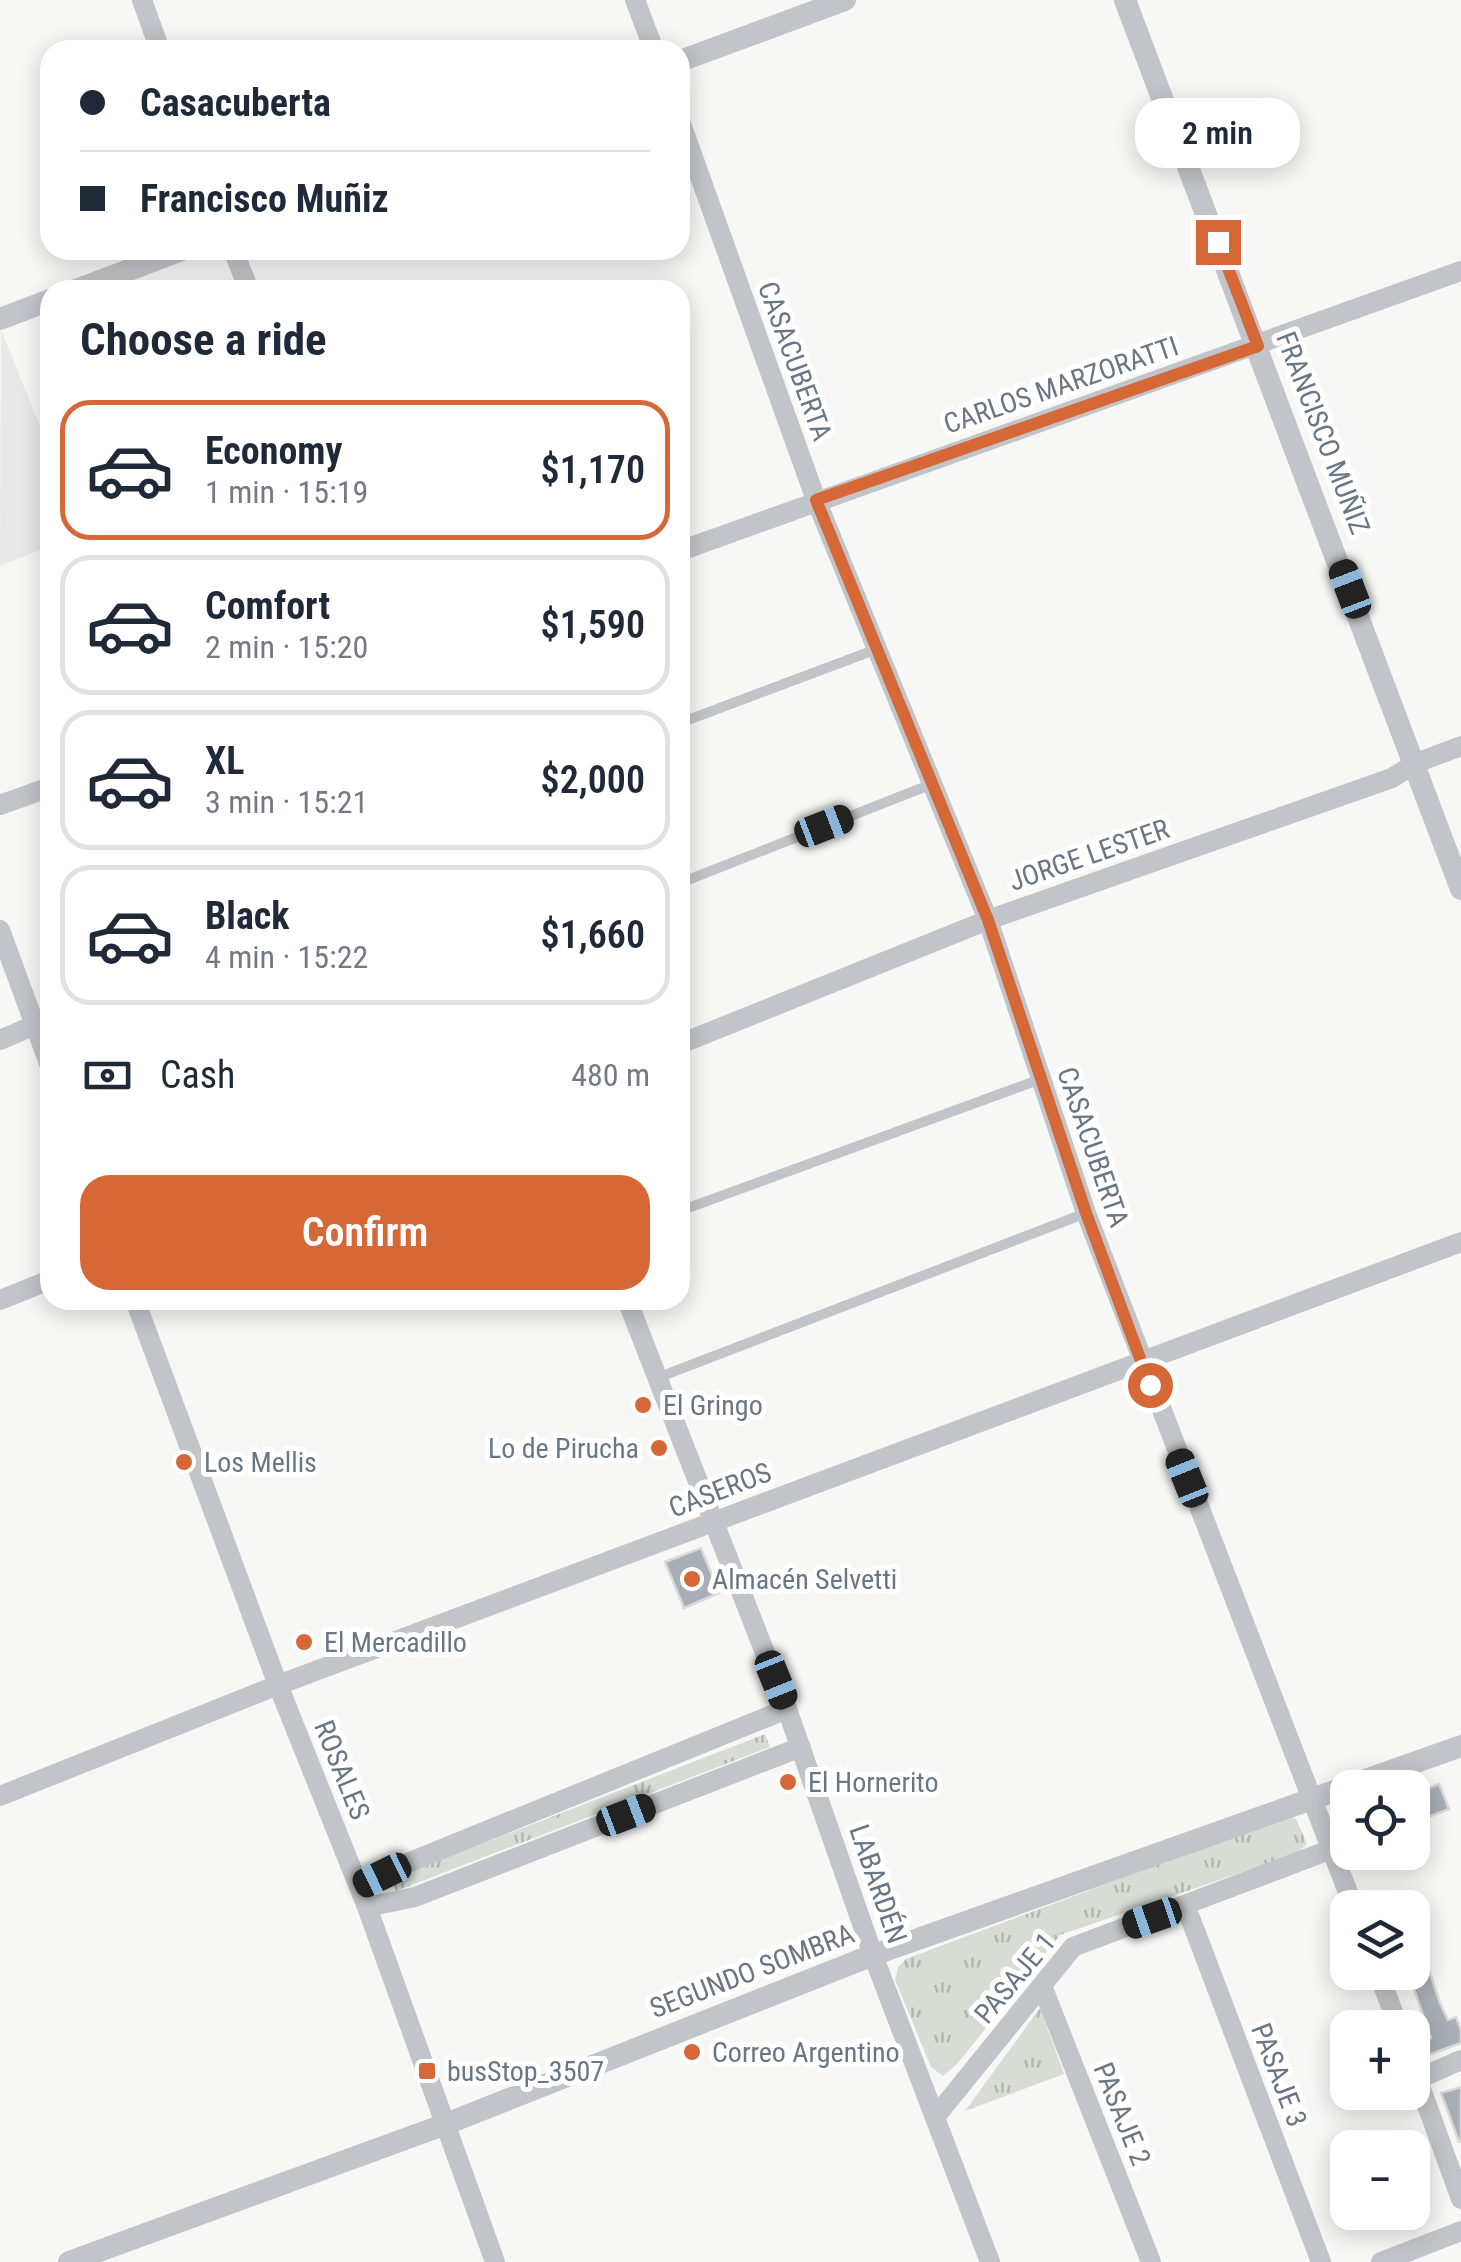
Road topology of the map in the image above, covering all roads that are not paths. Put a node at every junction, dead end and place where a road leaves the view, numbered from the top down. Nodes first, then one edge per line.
1 (142, 0) edge
2 (636, 0) edge
3 (844, 0) edge
4 (1125, 0) edge
5 (156, 40) edge
6 (650, 40) edge
7 (690, 57) edge
8 (690, 149) edge
9 (156, 260) edge
10 (1461, 271) edge
11 (102, 280) edge
12 (40, 304) edge
13 (0, 319) edge
14 (1258, 346) junction
15 (816, 500) junction
16 (690, 547) edge
17 (877, 649) junction
18 (690, 719) edge
19 (1461, 746) edge
20 (1416, 763) junction
21 (932, 784) junction
22 (40, 791) edge
23 (0, 806) edge
24 (690, 879) edge
25 (1461, 889) edge
26 (988, 920) junction
27 (0, 930) edge
28 (36, 1026) junction
29 (40, 1037) edge
30 (0, 1040) edge
31 (690, 1040) edge
32 (1041, 1079) junction
33 (690, 1207) edge
34 (1086, 1213) junction
35 (1461, 1242) edge
36 (40, 1284) edge
37 (0, 1300) edge
38 (139, 1310) edge
39 (630, 1310) edge
40 (1142, 1362) junction
41 (657, 1378) junction
42 (713, 1522) junction
43 (278, 1686) junction
44 (787, 1708) junction
45 (1461, 1746) edge
46 (801, 1747) junction
47 (0, 1796) edge
48 (1313, 1798) junction
49 (1330, 1844) edge
50 (1330, 1850) edge
51 (359, 1886) junction
52 (1186, 1907) junction
53 (367, 1908) junction
54 (874, 1956) junction
55 (1042, 1986) junction
56 (1461, 2060) edge
57 (1430, 2067) edge
58 (1429, 2110) edge
59 (936, 2116) junction
60 (446, 2124) junction
61 (1461, 2199) edge
62 (1461, 2231) edge
63 (70, 2262) edge
64 (494, 2262) edge
65 (990, 2262) edge
66 (1150, 2262) edge
67 (1321, 2262) edge
68 (1381, 2262) edge

1 - 5 street
2 - 6 street
3 - 7 street
4 - 14 street, FRANCISCO MUÑIZ
8 - 15 street, CASACUBERTA
9 - 11 street
10 - 14 street, CARLOS MARZORATTI
12 - 13 street
14 - 15 street, CARLOS MARZORATTI
14 - 20 street, FRANCISCO MUÑIZ
15 - 16 street, CARLOS MARZORATTI
15 - 17 street, CASACUBERTA
17 - 18 lane
17 - 21 street, CASACUBERTA
19 - 20 street, JORGE LESTER
20 - 25 street, FRANCISCO MUÑIZ
20 - 26 street, JORGE LESTER
21 - 24 lane
21 - 26 street, CASACUBERTA
22 - 23 street
26 - 31 street, JORGE LESTER
26 - 32 street, CASACUBERTA
27 - 28 street
28 - 29 street
28 - 30 street
32 - 33 lane
32 - 34 street, CASACUBERTA
34 - 40 street, CASACUBERTA
34 - 41 lane
35 - 40 street, CASEROS
36 - 37 street
38 - 43 street, ROSALES
39 - 41 street, LABARDÉN
40 - 42 street, CASEROS
40 - 48 street, CASACUBERTA
41 - 42 street, LABARDÉN
42 - 43 street, CASEROS
42 - 44 street, LABARDÉN
43 - 47 street, CASEROS
43 - 51 street, ROSALES
44 - 46 street, LABARDÉN
44 - 51 street
45 - 48 street, SEGUNDO SOMBRA
46 - 53 street
46 - 54 street, LABARDÉN
48 - 49 street, CASACUBERTA
48 - 54 street, SEGUNDO SOMBRA
50 - 52 street, PASAJE 1
51 - 53 street, ROSALES
52 - 55 street, PASAJE 1
52 - 67 street, PASAJE 3
53 - 60 street, ROSALES
54 - 59 street, LABARDÉN
54 - 60 street, SEGUNDO SOMBRA
55 - 59 street, PASAJE 1
55 - 66 street, PASAJE 2
56 - 57 street
58 - 61 street
59 - 65 street, LABARDÉN
60 - 63 street, SEGUNDO SOMBRA
60 - 64 street, ROSALES
62 - 68 street

